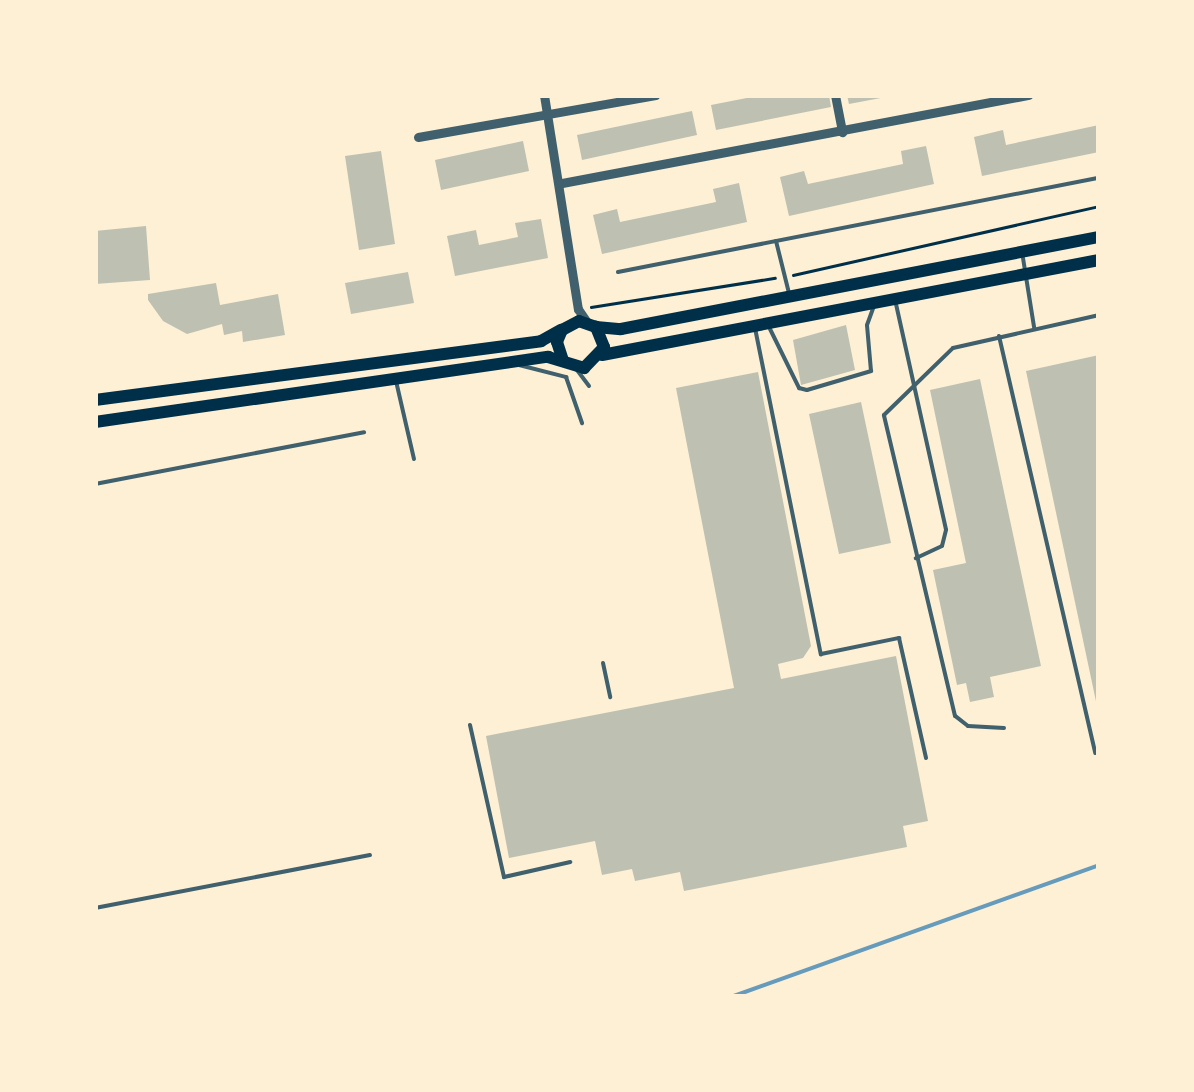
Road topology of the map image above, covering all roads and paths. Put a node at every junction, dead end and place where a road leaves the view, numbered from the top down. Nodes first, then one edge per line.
1 (544, 95) edge
2 (655, 95) edge
3 (834, 95) edge
4 (1029, 95) edge
5 (548, 117) junction
6 (842, 132) junction
7 (418, 136) dead end
8 (1099, 178) edge
9 (562, 183) junction
10 (1099, 206) edge
11 (1099, 236) edge
12 (776, 241) junction
13 (1022, 253) junction
14 (1099, 260) edge
15 (618, 272) dead end
16 (1026, 273) junction
17 (785, 276) junction
18 (790, 297) junction
19 (894, 298) junction
20 (877, 301) junction
21 (578, 309) junction
22 (1099, 315) edge
23 (758, 323) junction
24 (592, 324) junction
25 (566, 326) junction
26 (1034, 329) junction
27 (999, 336) junction
28 (598, 359) junction
29 (516, 362) junction
30 (568, 364) junction
31 (350, 366) junction
32 (395, 380) junction
33 (914, 383) junction
34 (353, 386) junction
35 (95, 403) edge
36 (96, 422) edge
37 (582, 423) dead end
38 (364, 432) dead end
39 (414, 459) dead end
40 (95, 484) edge
41 (916, 558) junction
42 (603, 663) dead end
43 (610, 697) dead end
44 (470, 724) dead end
45 (1004, 728) dead end
46 (1095, 753) dead end
47 (926, 758) dead end
48 (370, 855) dead end
49 (570, 862) dead end
50 (95, 908) edge

1 - 5 street
2 - 5 street
3 - 6 street
4 - 6 street
5 - 7 street
5 - 9 street
6 - 9 street
8 - 12 lane
9 - 21 street
10 - 17 path
11 - 13 main road
12 - 15 lane
12 - 17 lane
13 - 16 lane
13 - 18 main road
14 - 16 main road
16 - 19 main road
16 - 26 lane
17 - 18 lane
17 - 21 path
18 - 24 main road
19 - 20 main road
19 - 33 lane
20 - 23 main road
20 - 23 lane
21 - 24 street
21 - 25 street
22 - 26 lane
23 - 28 main road
23 - 47 lane
24 - 25 main road
24 - 28 main road
25 - 30 main road
25 - 31 main road
26 - 27 lane
27 - 33 lane
27 - 46 lane
28 - 30 main road
29 - 30 main road
29 - 32 main road
29 - 37 lane
31 - 34 main road
31 - 35 main road
32 - 34 main road
32 - 39 lane
33 - 41 lane
33 - 41 lane
34 - 36 main road
35 - 36 main road
38 - 40 lane
41 - 45 lane
42 - 43 lane
44 - 49 lane
48 - 50 lane

